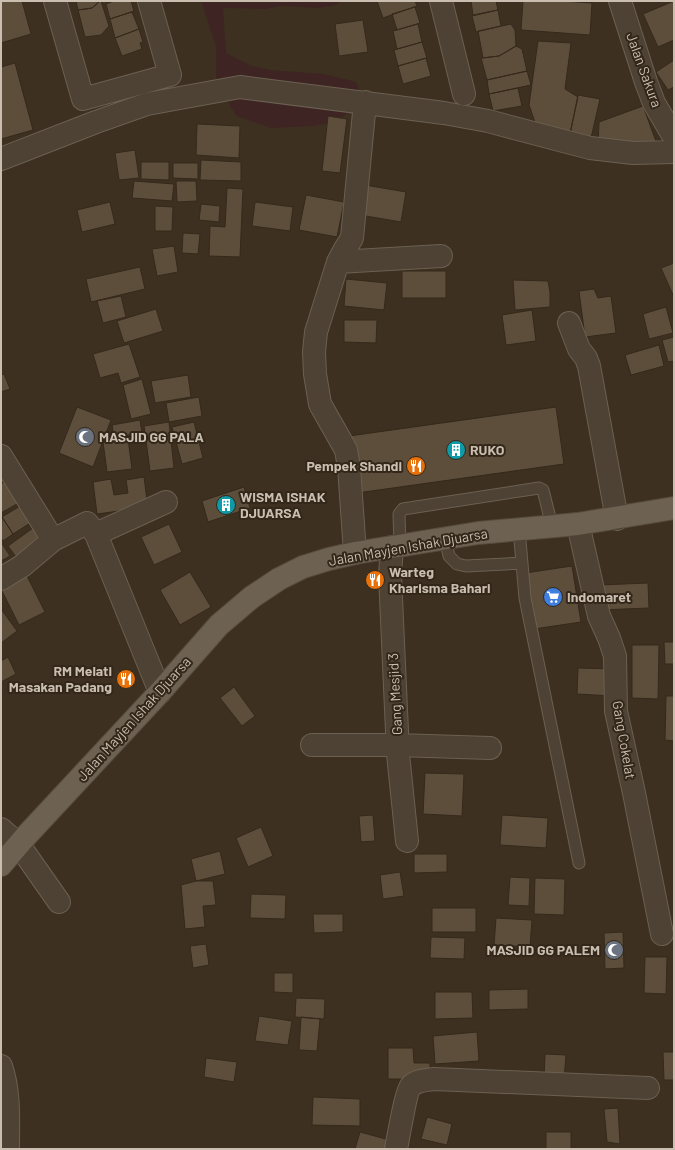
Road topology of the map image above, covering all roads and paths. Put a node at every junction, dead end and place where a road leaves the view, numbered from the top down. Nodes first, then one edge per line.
1 (55, 1) edge
2 (149, 1) edge
3 (441, 1) edge
4 (620, 1) edge
5 (464, 94) dead end
6 (365, 102) junction
7 (668, 113) edge
8 (674, 137) edge
9 (674, 152) edge
10 (1, 159) edge
11 (441, 256) dead end
12 (338, 262) junction
13 (569, 323) dead end
14 (1, 456) edge
15 (166, 502) dead end
16 (674, 508) edge
17 (616, 518) junction
18 (578, 524) junction
19 (552, 526) junction
20 (519, 530) junction
21 (96, 534) junction
22 (445, 538) junction
23 (53, 540) junction
24 (396, 546) junction
25 (355, 553) junction
26 (522, 563) junction
27 (1, 579) edge
28 (160, 692) junction
29 (312, 745) dead end
30 (398, 745) junction
31 (490, 748) dead end
32 (1, 829) edge
33 (407, 841) dead end
34 (19, 845) junction
35 (579, 863) dead end
36 (1, 865) edge
37 (59, 902) dead end
38 (662, 934) dead end
39 (1, 1066) edge
40 (648, 1088) dead end
41 (8, 1149) edge
42 (396, 1149) edge

1 - 2 street
3 - 5 street
4 - 7 street, Jalan Sakura
6 - 9 street
6 - 10 street
6 - 12 street
7 - 8 street, Jalan Sakura
11 - 12 street
12 - 25 street
13 - 17 street
14 - 23 street
15 - 21 street
16 - 17 main road, Jalan Mayjen Ishak Djuarsa
17 - 18 main road, Jalan Mayjen Ishak Djuarsa
18 - 19 main road, Jalan Mayjen Ishak Djuarsa
18 - 38 street, Gang Cokelat
19 - 20 main road, Jalan Mayjen Ishak Djuarsa
19 - 24 lane
20 - 22 main road, Jalan Mayjen Ishak Djuarsa
20 - 26 lane
21 - 23 street
21 - 28 street
22 - 24 main road, Jalan Mayjen Ishak Djuarsa
22 - 26 lane
23 - 27 street
24 - 25 main road, Jalan Mayjen Ishak Djuarsa
24 - 30 street, Gang Mesjid 3
25 - 28 main road, Jalan Mayjen Ishak Djuarsa
26 - 35 lane
28 - 34 main road, Jalan Mayjen Ishak Djuarsa
29 - 30 street
30 - 31 street
30 - 33 street, Gang Mesjid 3
32 - 34 street
34 - 36 main road, Jalan Mayjen Ishak Djuarsa
34 - 37 street
39 - 41 street
40 - 42 street

